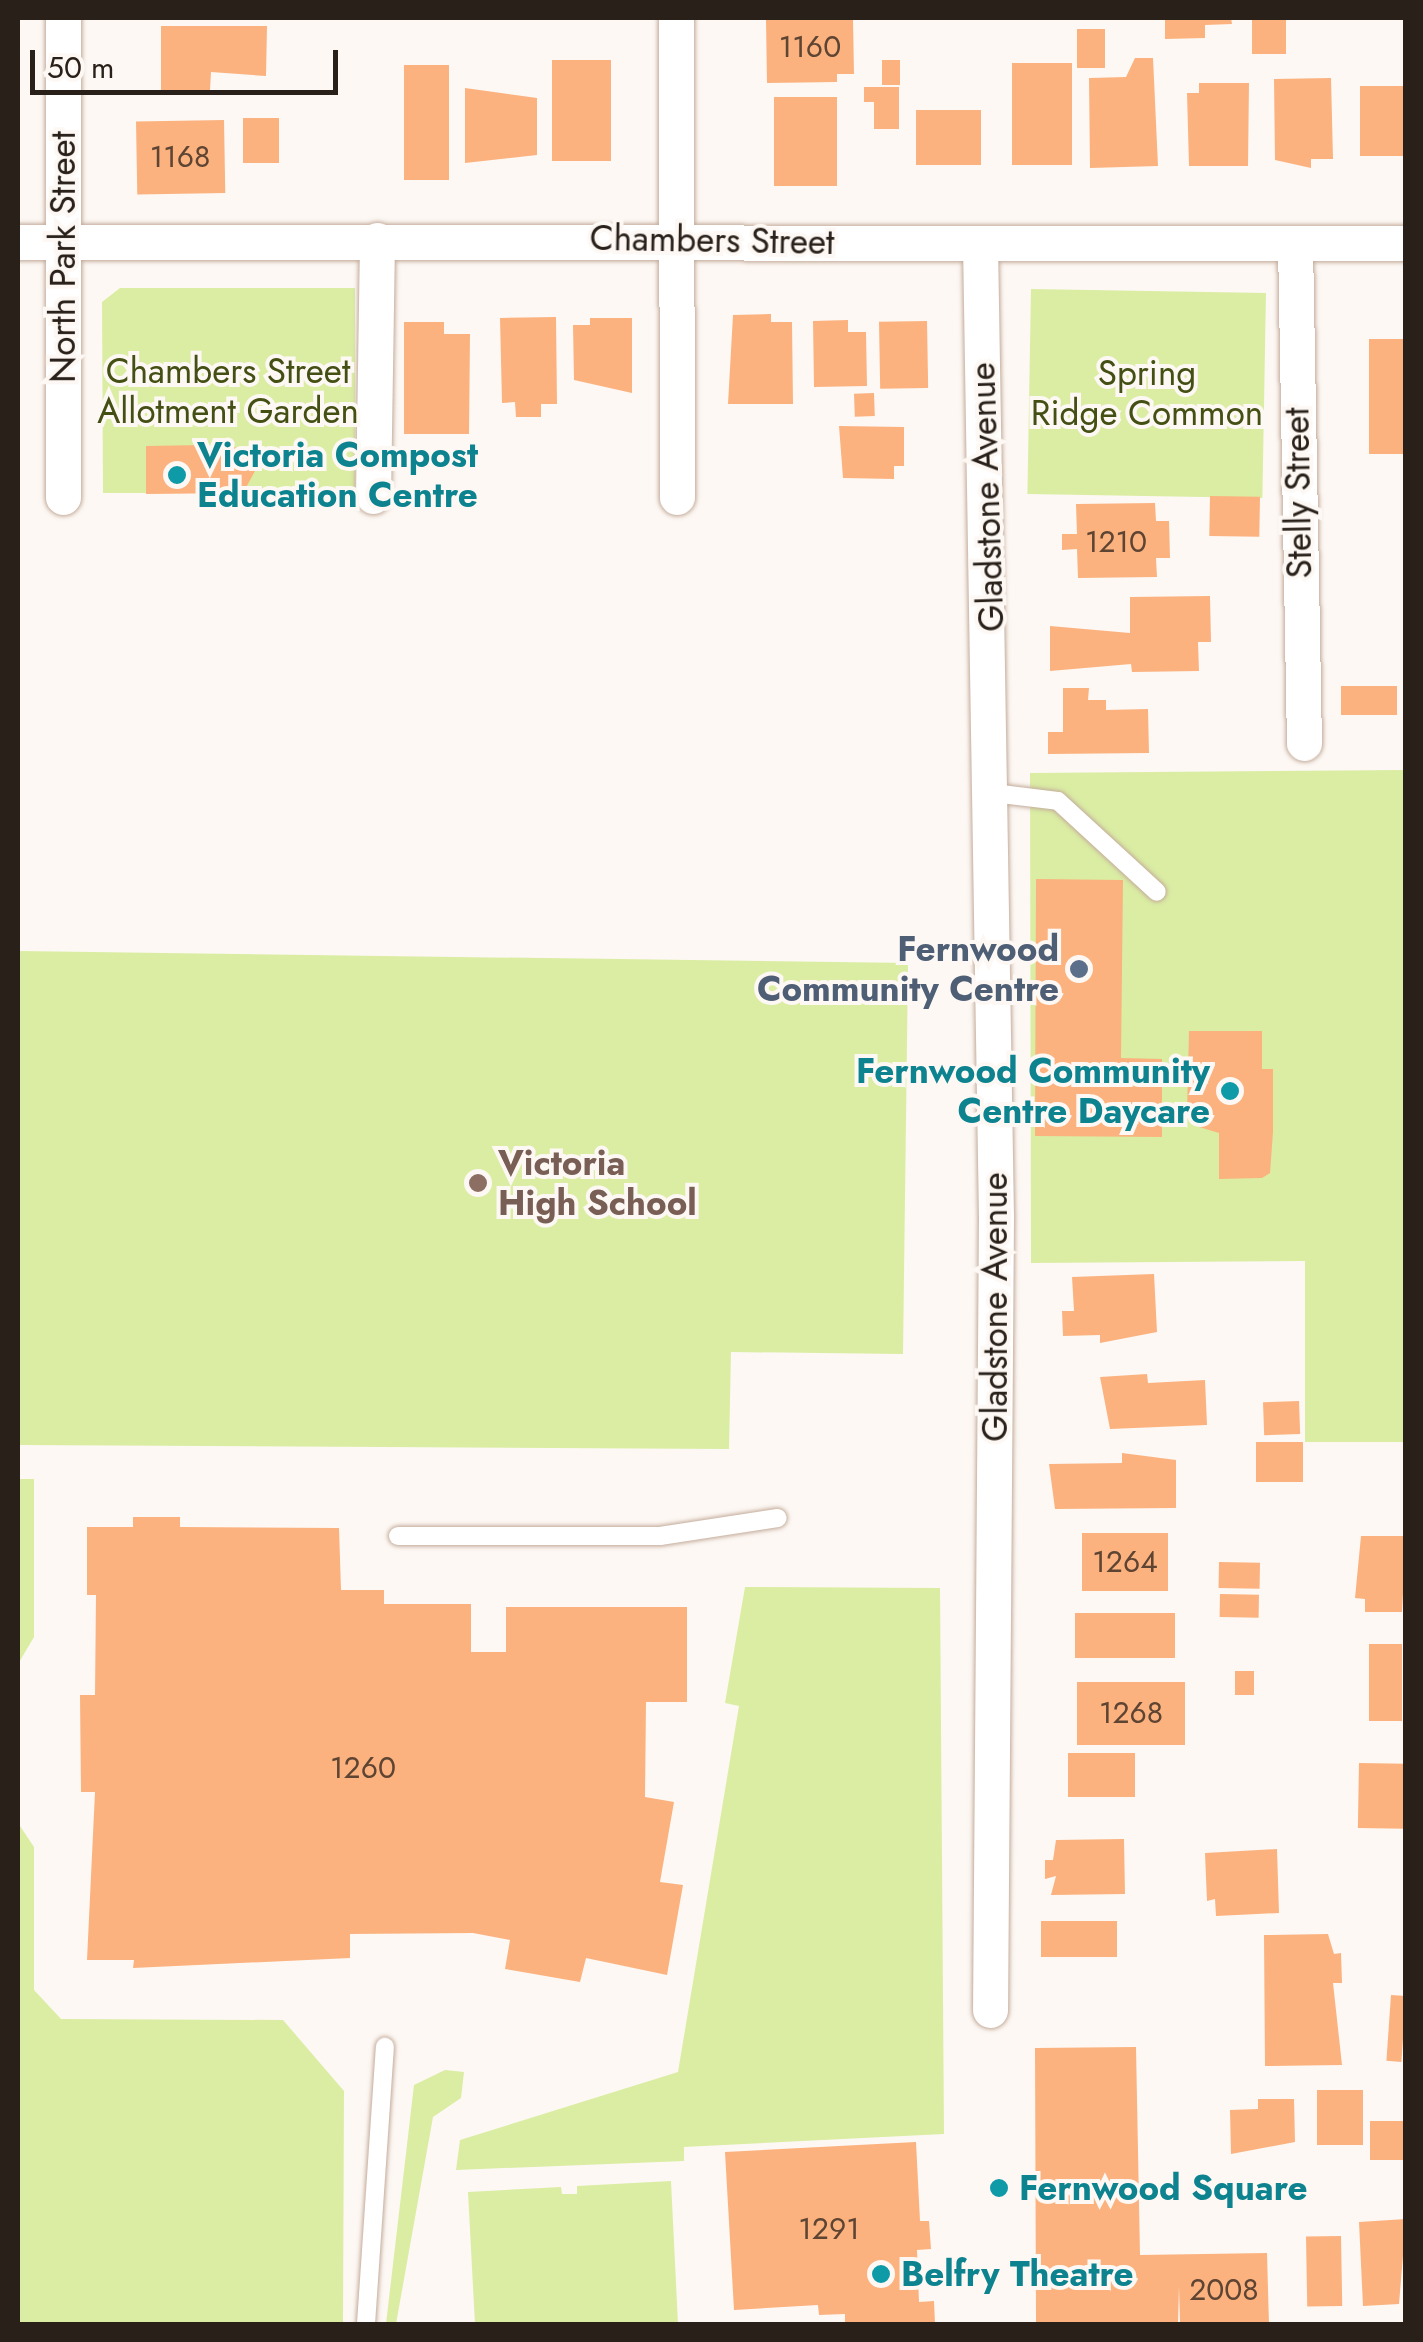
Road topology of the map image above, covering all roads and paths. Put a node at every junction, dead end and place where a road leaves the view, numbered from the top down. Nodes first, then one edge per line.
1 (63, 18) edge
2 (676, 18) edge
3 (674, 238) junction
4 (376, 240) junction
5 (18, 242) edge
6 (64, 242) junction
7 (1406, 242) edge
8 (1295, 243) junction
9 (980, 244) junction
10 (373, 496) dead end
11 (62, 497) dead end
12 (678, 497) dead end
13 (1304, 742) dead end
14 (993, 793) junction
15 (1157, 892) dead end
16 (778, 1518) dead end
17 (398, 1536) dead end
18 (990, 2010) dead end
19 (385, 2048) dead end
20 (366, 2324) edge

1 - 6 street, North Park Street
2 - 3 street
3 - 4 street, Chambers Street
3 - 9 street, Chambers Street
3 - 12 street
4 - 6 street, Chambers Street
4 - 10 street
5 - 6 street, Chambers Street
6 - 11 street, North Park Street
7 - 8 street, Chambers Street
8 - 9 street, Chambers Street
8 - 13 street, Stelly Street
9 - 14 street, Gladstone Avenue
14 - 15 lane
14 - 18 street, Gladstone Avenue
16 - 17 lane
19 - 20 lane

